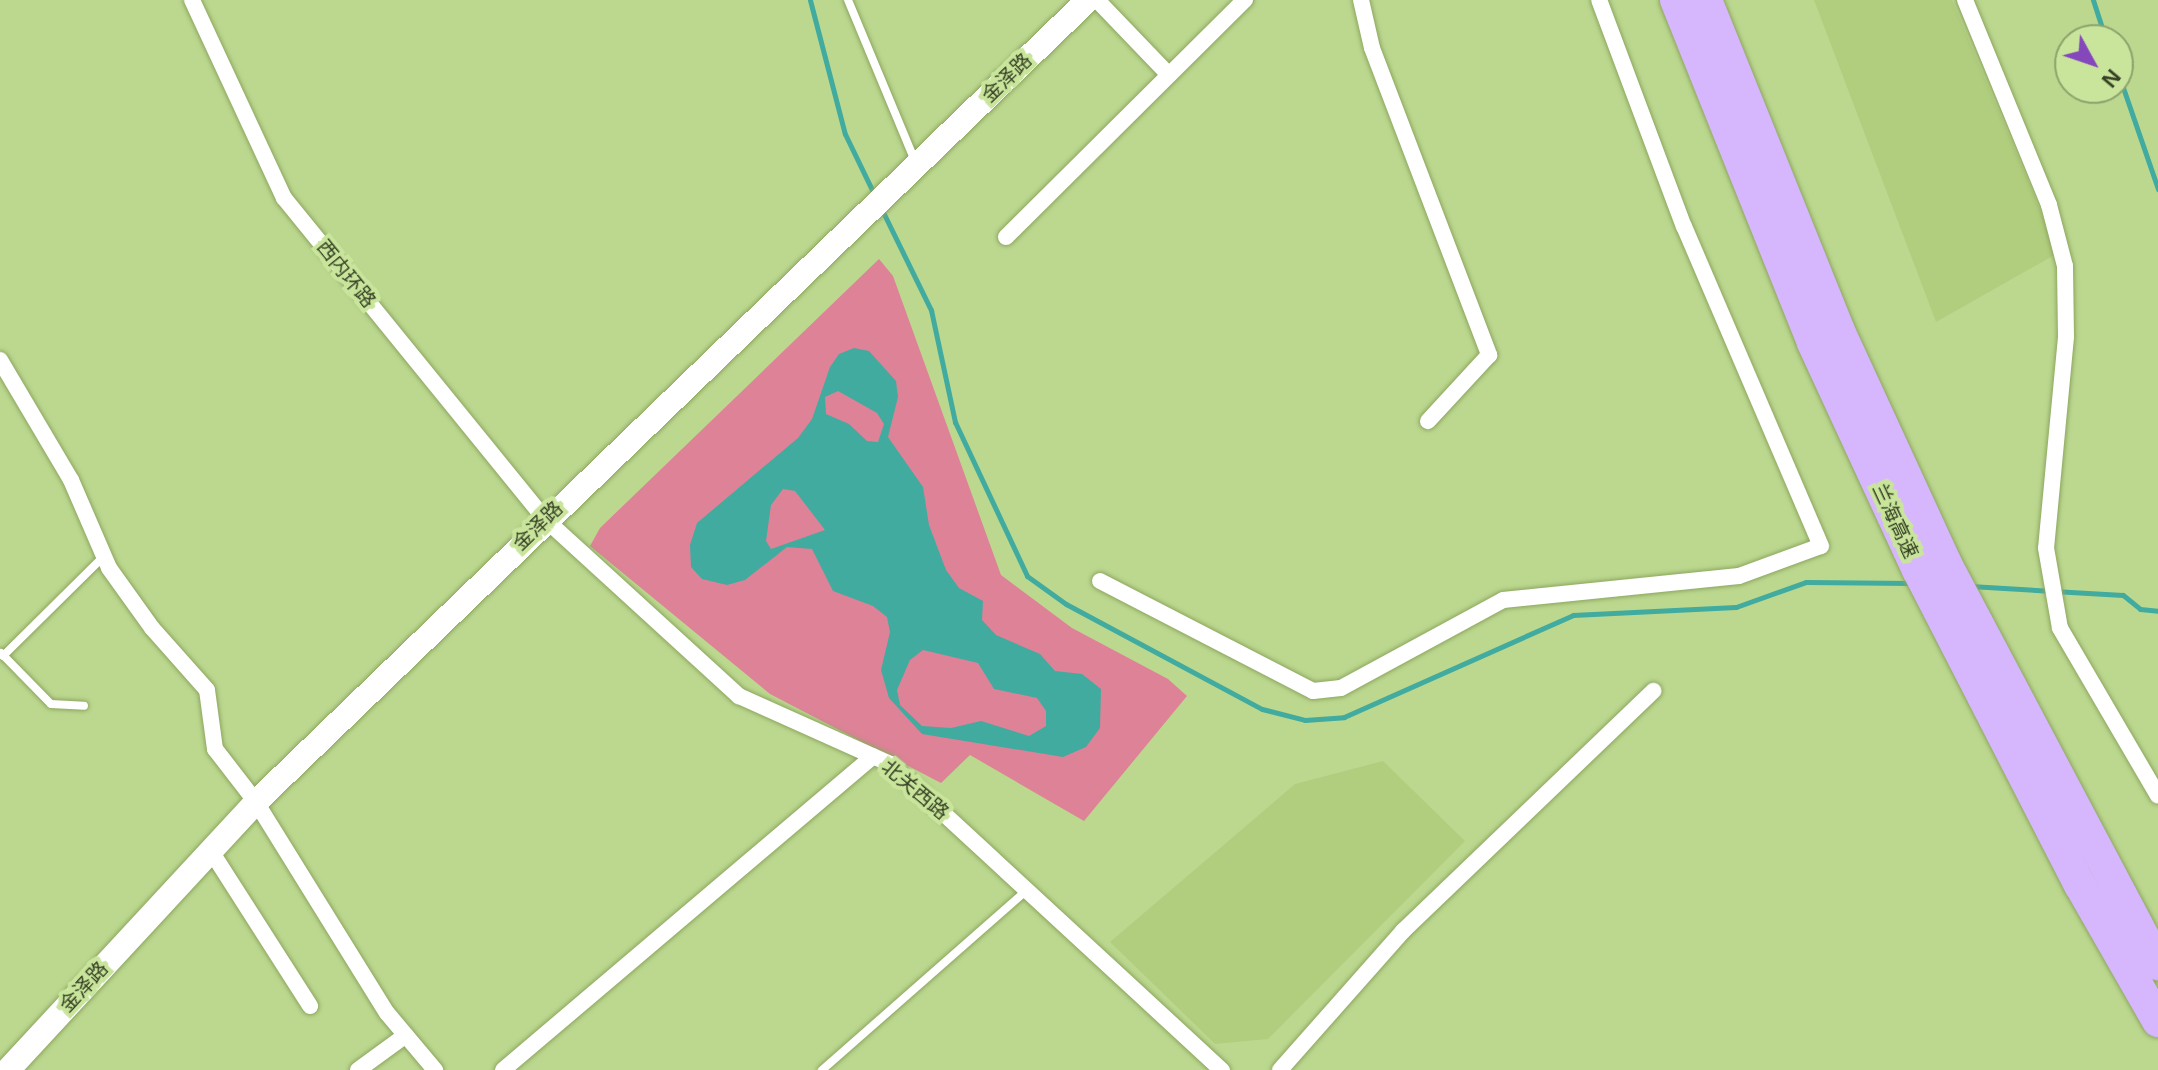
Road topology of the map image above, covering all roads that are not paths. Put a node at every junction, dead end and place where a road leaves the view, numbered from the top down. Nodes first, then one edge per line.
1 (192, 0) edge
2 (848, 0) edge
3 (1088, 0) edge
4 (1097, 0) edge
5 (1245, 0) edge
6 (1361, 0) edge
7 (1599, 0) edge
8 (1676, 0) edge
9 (1706, 0) edge
10 (1965, 0) edge
11 (1169, 75) junction
12 (916, 164) junction
13 (1006, 237) dead end
14 (0, 360) edge
15 (1428, 421) dead end
16 (545, 519) junction
17 (104, 556) junction
18 (1100, 581) dead end
19 (1958, 619) junction
20 (2, 654) edge
21 (1653, 691) dead end
22 (84, 706) dead end
23 (873, 756) junction
24 (2158, 796) edge
25 (256, 802) junction
26 (211, 851) junction
27 (1027, 890) junction
28 (2158, 964) edge
29 (310, 1006) dead end
30 (2158, 1021) edge
31 (406, 1035) junction
32 (8, 1070) edge
33 (358, 1070) edge
34 (435, 1070) edge
35 (503, 1070) edge
36 (822, 1070) edge
37 (1222, 1070) edge
38 (1280, 1070) edge

1 - 16 street, 西内环路
2 - 12 lane
3 - 12 main road, 金泽路
4 - 11 street
5 - 11 street
6 - 15 street
7 - 18 street
8 - 19 highway, 兰海高速
9 - 19 highway, 兰海高速
10 - 24 street
11 - 13 street
12 - 16 main road, 金泽路
14 - 17 street
16 - 23 street, 北关西路
16 - 25 main road, 金泽路
17 - 20 lane
17 - 25 street
19 - 28 highway, 兰海高速
19 - 30 highway, 兰海高速
20 - 22 lane
21 - 38 street
23 - 27 street, 北关西路
23 - 35 street
25 - 26 main road, 金泽路
25 - 31 street
26 - 29 street
26 - 32 main road, 金泽路
27 - 36 lane
27 - 37 street, 北关西路
31 - 33 street
31 - 34 street

